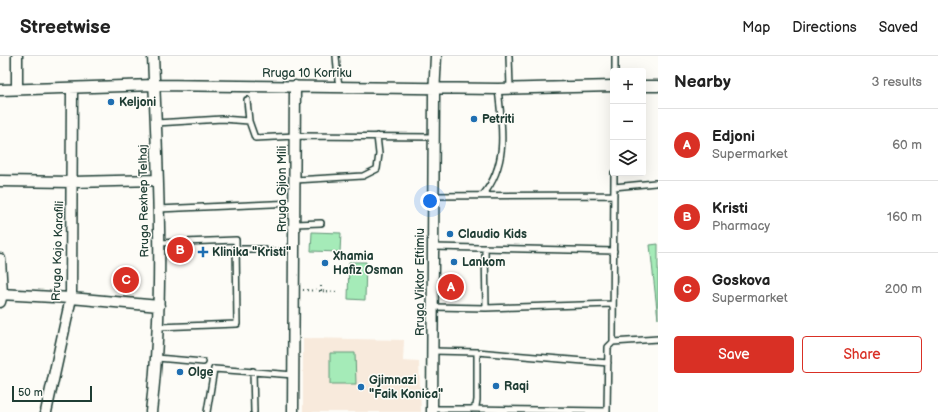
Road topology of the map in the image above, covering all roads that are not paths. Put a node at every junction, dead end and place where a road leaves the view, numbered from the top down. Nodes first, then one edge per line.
1 (17, 56) edge
2 (153, 56) edge
3 (336, 56) edge
4 (436, 56) edge
5 (509, 56) edge
6 (614, 56) edge
7 (615, 68) edge
8 (154, 85) junction
9 (295, 86) junction
10 (340, 86) junction
11 (610, 86) edge
12 (646, 86) edge
13 (658, 86) edge
14 (434, 87) junction
15 (72, 88) junction
16 (498, 88) junction
17 (510, 88) junction
18 (18, 89) junction
19 (0, 90) edge
20 (247, 100) dead end
21 (249, 121) junction
22 (156, 123) junction
23 (296, 136) junction
24 (376, 136) junction
25 (434, 137) junction
26 (614, 176) edge
27 (157, 180) junction
28 (295, 180) junction
29 (0, 181) edge
30 (73, 182) junction
31 (654, 183) dead end
32 (614, 187) junction
33 (0, 190) edge
34 (483, 195) junction
35 (614, 195) junction
36 (433, 196) junction
37 (295, 203) junction
38 (158, 209) junction
39 (320, 223) dead end
40 (295, 224) junction
41 (158, 243) junction
42 (433, 247) junction
43 (264, 248) dead end
44 (485, 248) junction
45 (236, 249) junction
46 (614, 251) junction
47 (0, 259) edge
48 (1, 296) edge
49 (71, 298) junction
50 (613, 304) junction
51 (159, 306) junction
52 (433, 307) junction
53 (486, 308) junction
54 (158, 327) junction
55 (658, 339) edge
56 (613, 342) junction
57 (432, 351) junction
58 (477, 352) junction
59 (157, 358) junction
60 (203, 362) dead end
61 (608, 363) junction
62 (253, 371) junction
63 (294, 375) junction
64 (472, 409) junction
65 (432, 410) edge
66 (607, 411) edge
67 (46, 412) edge
68 (151, 412) edge
69 (206, 412) edge
70 (254, 412) edge
71 (293, 412) edge

1 - 18 street
2 - 8 street, Rruga Rexhep Telhaj
3 - 10 lane
4 - 14 street, Rruga Viktor Eftimiu
5 - 17 lane
6 - 7 lane
8 - 9 street, Rruga 10 Korriku
8 - 15 street, Rruga 10 Korriku
8 - 22 street, Rruga Rexhep Telhaj
9 - 10 street, Rruga 10 Korriku
9 - 23 street, Rruga Gjion Mili
10 - 14 street, Rruga 10 Korriku
11 - 17 street, Rruga 10 Korriku
12 - 13 street
14 - 16 street, Rruga 10 Korriku
14 - 25 street, Rruga Viktor Eftimiu
15 - 18 street, Rruga 10 Korriku
15 - 30 street, Rruga Kajo Karafili
16 - 17 street, Rruga 10 Korriku
16 - 34 lane
18 - 19 street, Rruga 10 Korriku
20 - 21 lane
21 - 22 lane
21 - 23 lane
22 - 27 street, Rruga Rexhep Telhaj
23 - 24 lane
23 - 28 street, Rruga Gjion Mili
24 - 25 lane
24 - 28 lane
25 - 36 street, Rruga Viktor Eftimiu
26 - 32 lane
27 - 30 street
27 - 38 street, Rruga Rexhep Telhaj
28 - 37 street, Rruga Gjion Mili
29 - 30 street
29 - 33 street
30 - 49 street, Rruga Kajo Karafili
31 - 32 lane
32 - 35 lane
34 - 35 lane
34 - 36 lane
35 - 46 lane
36 - 42 street, Rruga Viktor Eftimiu
37 - 38 lane
37 - 40 street, Rruga Gjion Mili
38 - 41 street, Rruga Rexhep Telhaj
39 - 40 lane
40 - 63 street, Rruga Gjion Mili
41 - 45 lane
41 - 51 street, Rruga Rexhep Telhaj
42 - 44 lane
42 - 52 street, Rruga Viktor Eftimiu
43 - 45 lane
44 - 46 lane
44 - 53 lane
45 - 54 lane
46 - 50 lane
47 - 48 street
48 - 49 street
49 - 51 street
49 - 67 street, Rruga Kajo Karafili
50 - 53 lane
50 - 56 lane
51 - 54 street, Rruga Rexhep Telhaj
52 - 53 lane
52 - 57 street, Rruga Viktor Eftimiu
54 - 59 street, Rruga Rexhep Telhaj
55 - 56 lane
56 - 61 lane
57 - 58 lane
57 - 65 street, Rruga Viktor Eftimiu
58 - 61 lane
58 - 64 lane
59 - 60 lane
59 - 68 street, Rruga Rexhep Telhaj
61 - 66 lane
62 - 63 lane
62 - 69 lane
62 - 70 lane
63 - 71 street, Rruga Gjion Mili
64 - 65 lane
64 - 66 lane

